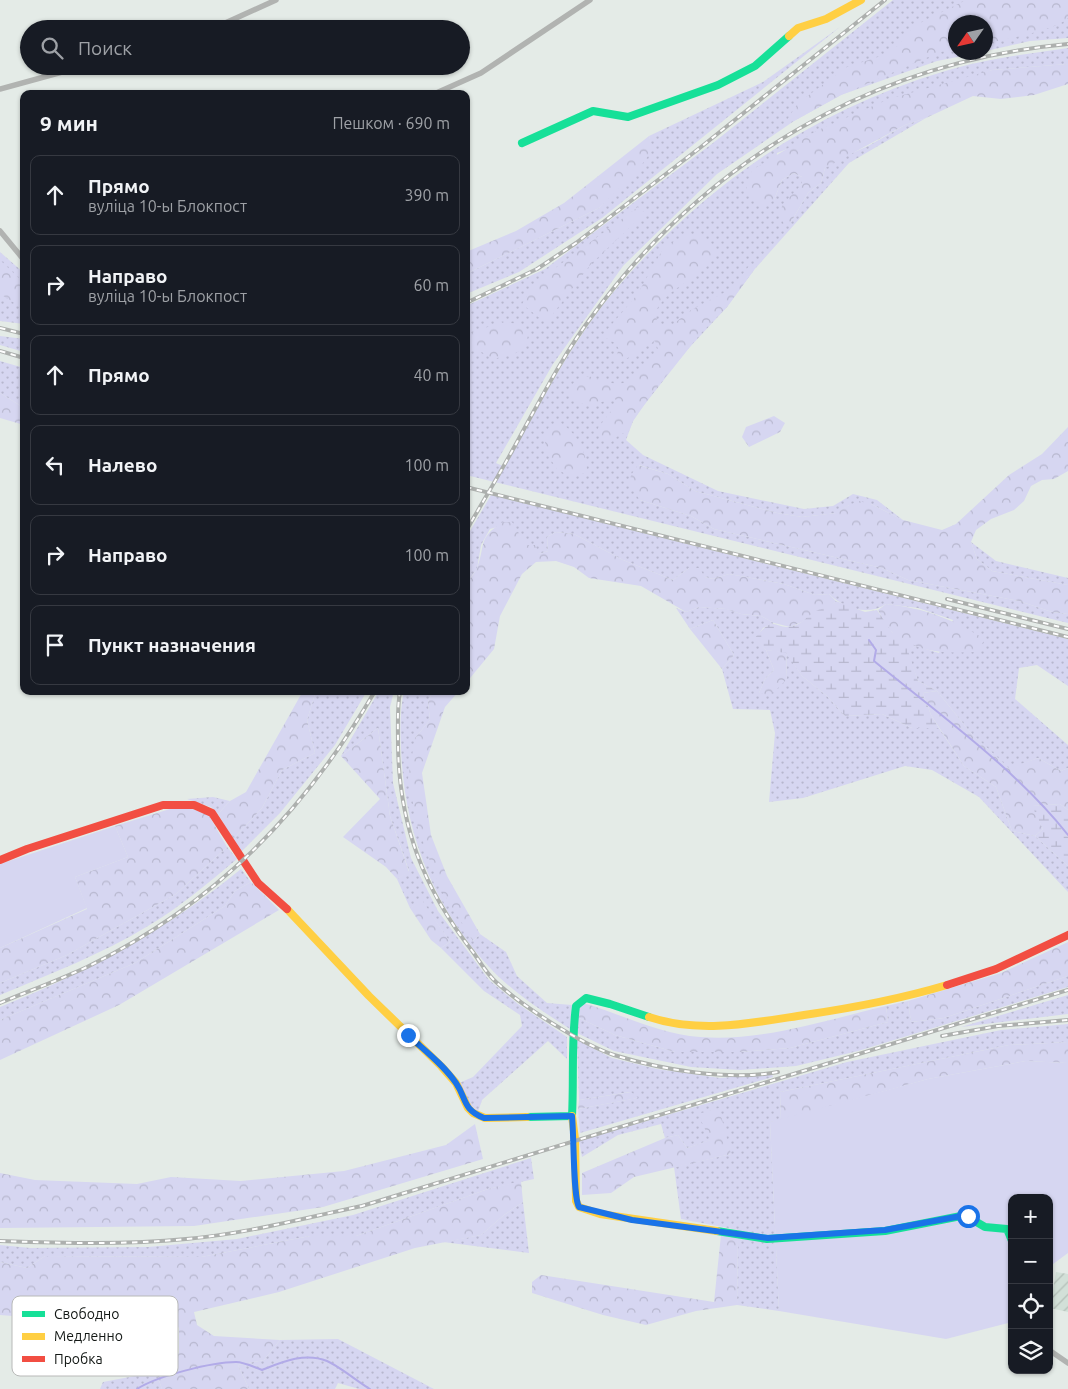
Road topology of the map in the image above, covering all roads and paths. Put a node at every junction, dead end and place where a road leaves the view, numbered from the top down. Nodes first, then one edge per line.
1 (276, 0) edge
2 (590, 0) edge
3 (861, 0) edge
4 (232, 20) edge
5 (51, 75) edge
6 (0, 89) edge
7 (443, 90) edge
8 (522, 143) dead end
9 (0, 231) edge
10 (20, 255) edge
11 (0, 860) edge
12 (1068, 936) edge
13 (572, 1116) junction
14 (1011, 1239) edge
15 (1053, 1353) edge
16 (1068, 1362) edge

1 - 4 street
2 - 7 street
3 - 8 street
5 - 6 street
9 - 10 street
11 - 13 street
12 - 13 street
13 - 14 street
15 - 16 street

